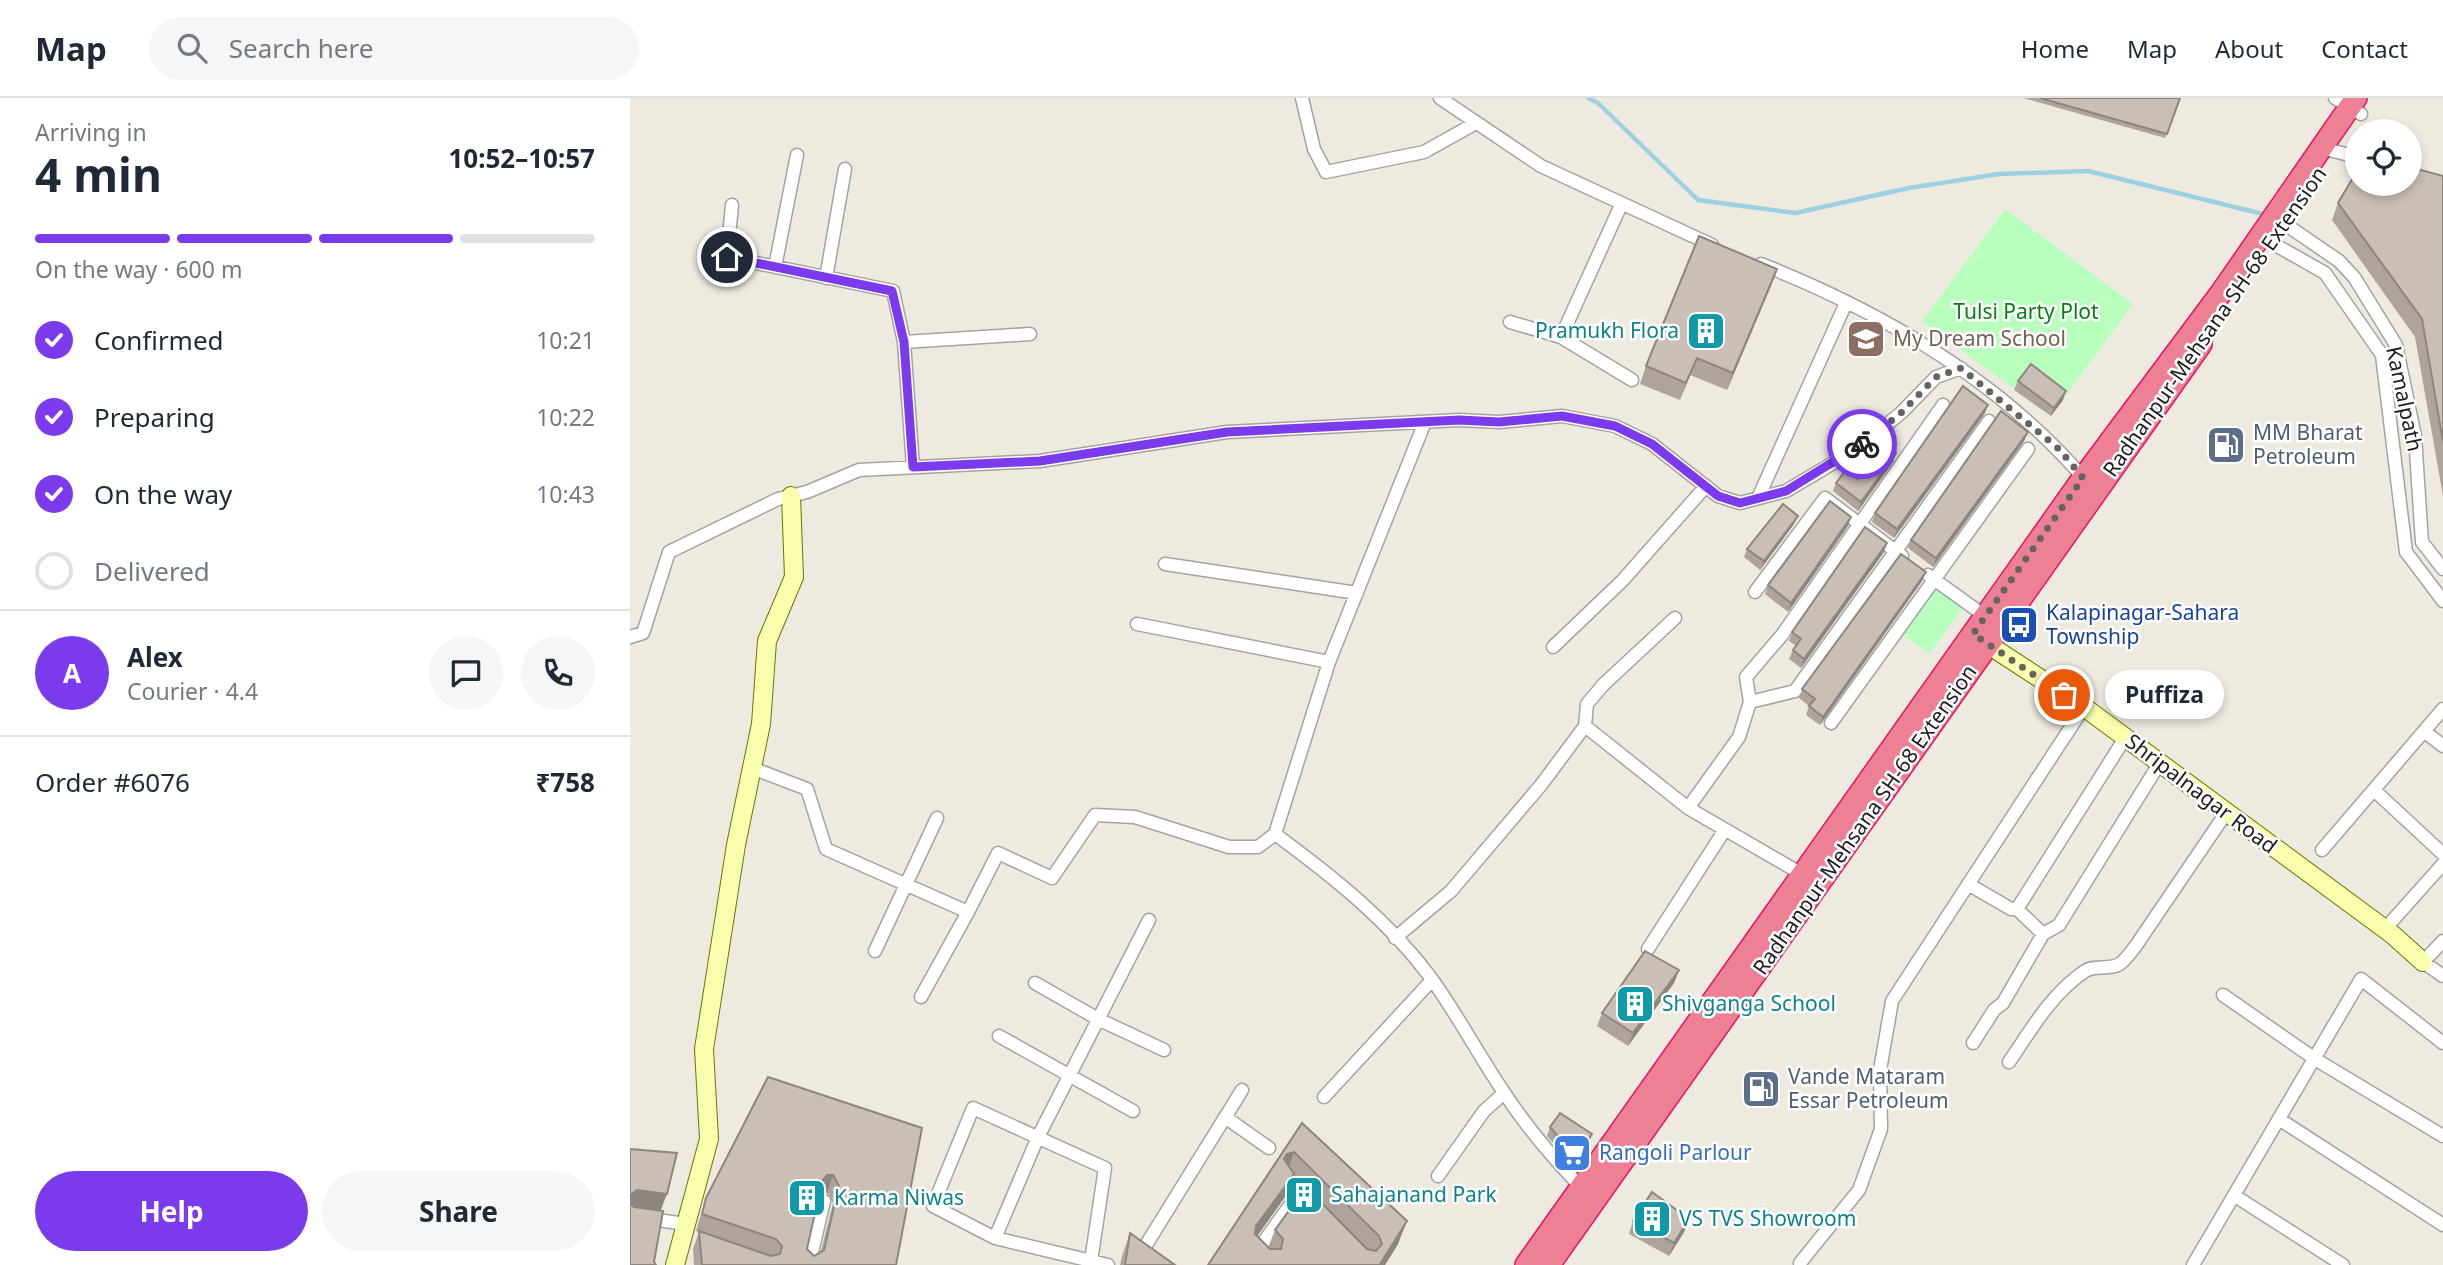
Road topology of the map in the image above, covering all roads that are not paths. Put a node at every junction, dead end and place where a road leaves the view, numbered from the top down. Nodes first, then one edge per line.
1 (1302, 98) edge
2 (1440, 98) edge
3 (2355, 103) edge
4 (1476, 123) junction
5 (2328, 149) junction
6 (2345, 154) edge
7 (797, 155) dead end
8 (845, 169) dead end
9 (2311, 175) junction
10 (732, 205) dead end
11 (1620, 205) junction
12 (2284, 224) junction
13 (2272, 243) junction
14 (1726, 250) edge
15 (2253, 258) junction
16 (1752, 261) edge
17 (775, 267) junction
18 (826, 278) junction
19 (1846, 303) junction
20 (1510, 322) dead end
21 (1030, 334) dead end
22 (1561, 337) junction
23 (904, 342) junction
24 (1961, 368) junction
25 (1632, 380) dead end
26 (1942, 405) dead end
27 (1989, 421) dead end
28 (1425, 422) junction
29 (2028, 450) dead end
30 (913, 467) junction
31 (2089, 485) junction
32 (1706, 486) junction
33 (791, 496) junction
34 (1758, 498) junction
35 (1859, 524) junction
36 (1896, 551) junction
37 (1165, 564) dead end
38 (2443, 569) edge
39 (1934, 580) junction
40 (1755, 592) dead end
41 (1357, 593) junction
42 (2443, 601) edge
43 (1675, 618) dead end
44 (1137, 624) dead end
45 (1982, 632) junction
46 (630, 636) edge
47 (1553, 647) dead end
48 (1329, 662) junction
49 (1750, 702) junction
50 (2084, 707) junction
51 (2443, 709) edge
52 (1831, 723) dead end
53 (1585, 726) junction
54 (2424, 731) junction
55 (2125, 738) junction
56 (2443, 746) edge
57 (2159, 764) junction
58 (752, 768) junction
59 (2374, 790) junction
60 (1688, 808) junction
61 (2226, 813) junction
62 (937, 818) dead end
63 (1724, 831) junction
64 (1275, 834) junction
65 (2322, 850) dead end
66 (2443, 854) edge
67 (2443, 864) edge
68 (1812, 879) junction
69 (906, 884) junction
70 (1968, 884) junction
71 (2017, 909) junction
72 (968, 912) junction
73 (1149, 919) dead end
74 (2384, 930) junction
75 (2043, 934) junction
76 (1395, 938) junction
77 (2443, 942) edge
78 (1648, 949) edge
79 (875, 951) dead end
80 (2423, 962) junction
81 (2443, 976) edge
82 (1432, 980) junction
83 (1035, 983) dead end
84 (2223, 995) dead end
85 (921, 997) dead end
86 (1098, 1019) junction
87 (999, 1036) dead end
88 (1973, 1043) dead end
89 (2443, 1043) edge
90 (1164, 1050) dead end
91 (2315, 1059) junction
92 (2009, 1062) dead end
93 (1070, 1075) junction
94 (1242, 1090) dead end
95 (1504, 1093) junction
96 (1324, 1097) dead end
97 (1133, 1111) dead end
98 (1225, 1117) junction
99 (2279, 1119) junction
100 (2443, 1136) edge
101 (1038, 1137) junction
102 (1269, 1148) dead end
103 (1438, 1176) dead end
104 (1284, 1183) edge
105 (1580, 1186) junction
106 (2235, 1196) junction
107 (1296, 1197) junction
108 (824, 1201) edge
109 (630, 1216) edge
110 (1322, 1221) edge
111 (2443, 1225) edge
112 (687, 1233) junction
113 (995, 1238) junction
114 (1091, 1261) junction
115 (1800, 1263) dead end
116 (675, 1265) edge
117 (809, 1265) edge
118 (1108, 1265) edge
119 (1148, 1265) edge
120 (1267, 1265) edge
121 (1526, 1265) edge
122 (1549, 1265) edge
123 (2193, 1265) edge
124 (2343, 1265) edge

1 - 4 street
2 - 4 street
3 - 5 highway, Radhanpur-Mehsana SH-68 Extension
4 - 11 street
5 - 6 street
5 - 9 highway, Radhanpur-Mehsana SH-68 Extension
7 - 17 street
8 - 18 street
9 - 12 highway, Radhanpur-Mehsana SH-68 Extension
9 - 15 highway
10 - 17 street
11 - 14 street
11 - 22 street
12 - 13 highway, Radhanpur-Mehsana SH-68 Extension
12 - 38 street, Kamalpath
13 - 15 highway, Radhanpur-Mehsana SH-68 Extension
13 - 42 street
15 - 31 highway, Radhanpur-Mehsana SH-68 Extension
16 - 19 street
17 - 18 street
18 - 23 street
19 - 24 street
19 - 34 street
20 - 22 street
21 - 23 street
22 - 25 street
23 - 30 street
24 - 31 street
24 - 34 street
26 - 35 street
27 - 36 street
28 - 30 street
28 - 32 street
28 - 41 street
29 - 39 street
30 - 33 street
31 - 45 highway, Radhanpur-Mehsana SH-68 Extension
31 - 45 highway
32 - 34 street
32 - 47 street
33 - 46 street
33 - 58 street
35 - 36 street
35 - 40 street
35 - 49 street
36 - 39 street
36 - 49 street
37 - 41 street
39 - 45 street
39 - 52 street
41 - 48 street
43 - 53 street
44 - 48 street
45 - 50 street, Shripalnagar Road
45 - 68 highway, Radhanpur-Mehsana SH-68 Extension
48 - 64 street
49 - 60 street
50 - 55 street, Shripalnagar Road
50 - 70 street
51 - 54 street
53 - 60 street
53 - 76 street
54 - 56 street
54 - 59 street
55 - 57 street, Shripalnagar Road
55 - 71 street
57 - 61 street, Shripalnagar Road
57 - 75 street
58 - 69 street
58 - 112 street
59 - 65 street
59 - 66 street
60 - 63 street
61 - 74 street, Shripalnagar Road
61 - 92 street
62 - 69 street
63 - 68 street
63 - 78 street
64 - 72 street
64 - 76 street
67 - 74 street
68 - 105 highway
68 - 122 highway, Radhanpur-Mehsana SH-68 Extension
69 - 72 street
69 - 79 street
70 - 71 street
70 - 115 street
71 - 75 street
72 - 85 street
73 - 86 street
74 - 80 street, Shripalnagar Road
75 - 88 street
76 - 82 street
77 - 80 street
80 - 81 street
82 - 95 street
82 - 96 street
83 - 86 street
84 - 91 street
86 - 90 street
86 - 93 street
87 - 93 street
89 - 91 street
91 - 99 street
91 - 100 street
93 - 97 street
93 - 101 street
94 - 98 street
95 - 103 street
95 - 105 street
98 - 102 street
98 - 119 street
99 - 106 street
99 - 111 street
101 - 113 street
101 - 113 street
101 - 114 street
104 - 107 street
105 - 121 highway
106 - 123 street
106 - 124 street
107 - 110 street
107 - 120 street
108 - 117 street
109 - 112 street
112 - 116 street
113 - 114 street
114 - 118 street

